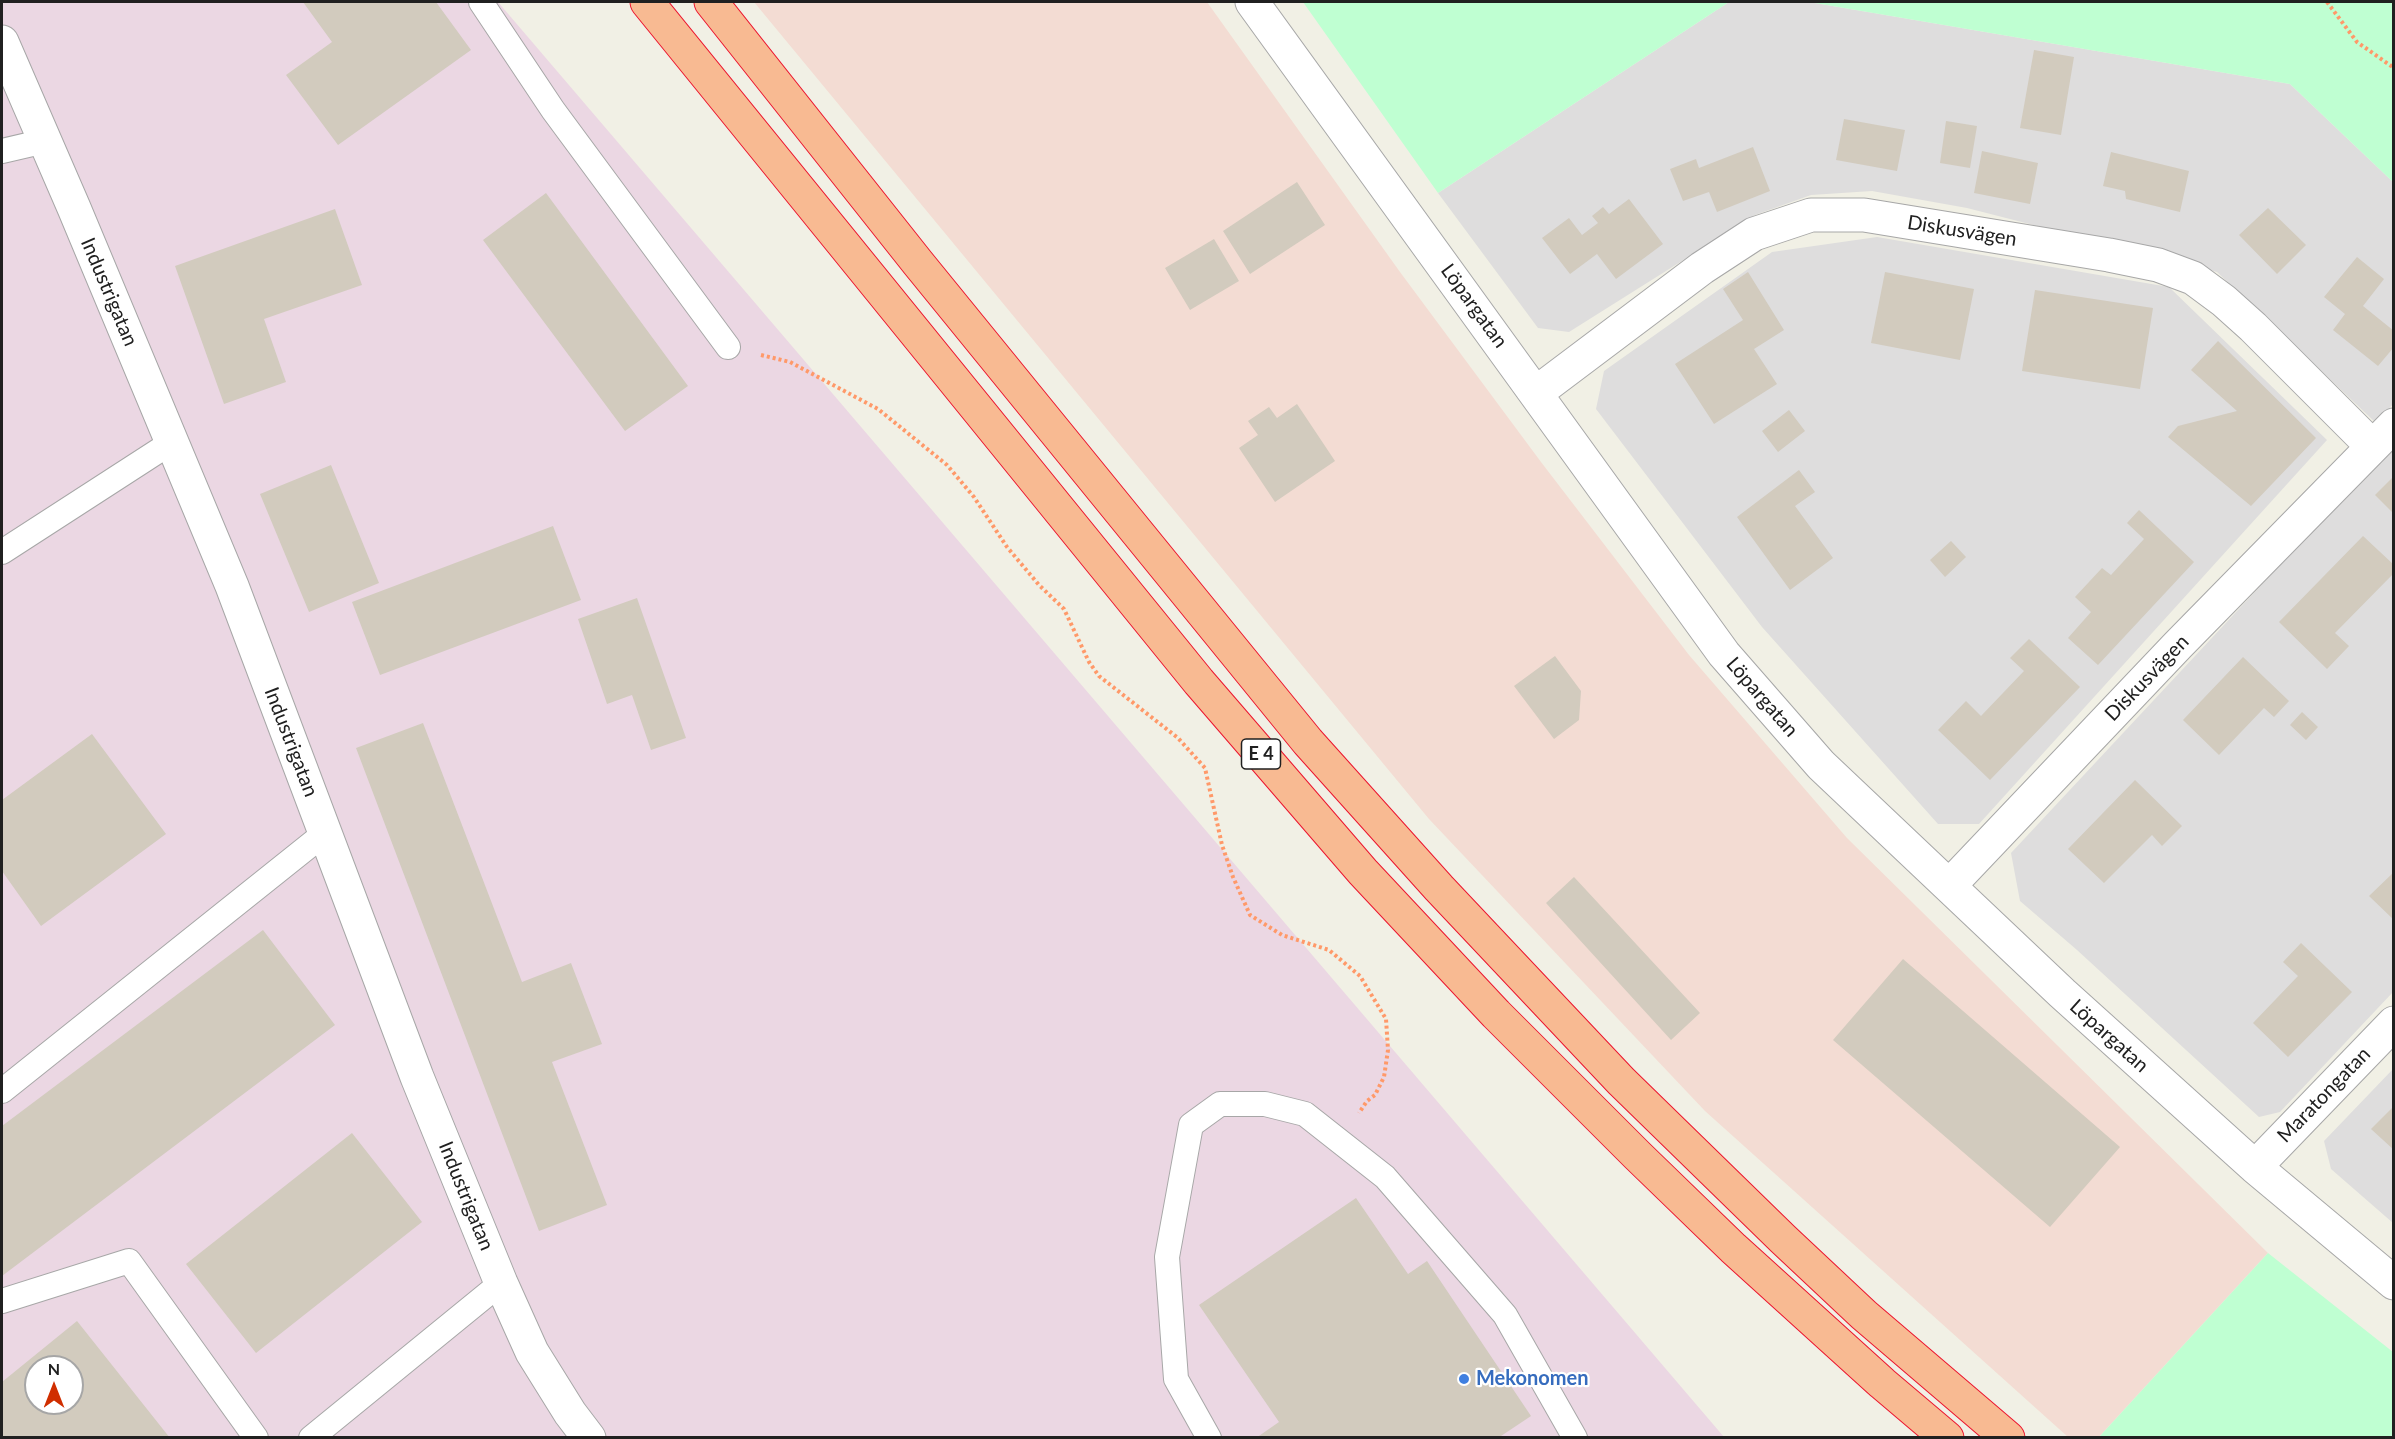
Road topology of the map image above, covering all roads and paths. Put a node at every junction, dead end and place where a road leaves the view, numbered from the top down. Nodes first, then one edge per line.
1 (481, 2) edge
2 (647, 2) edge
3 (711, 2) edge
4 (1252, 2) edge
5 (2327, 2) edge
6 (2, 42) edge
7 (2394, 68) edge
8 (45, 141) junction
9 (2, 151) edge
10 (728, 347) joint
11 (1536, 393) junction
12 (2383, 435) edge
13 (172, 442) junction
14 (2, 552) edge
15 (325, 833) junction
16 (1949, 886) junction
17 (2394, 1023) edge
18 (2, 1091) edge
19 (1340, 1141) junction
20 (2255, 1167) junction
21 (501, 1282) junction
22 (2394, 1283) edge
23 (2, 1301) edge
24 (256, 1437) edge
25 (311, 1437) edge
26 (589, 1437) edge
27 (1209, 1437) edge
28 (1575, 1437) edge
29 (1947, 1437) edge
30 (2008, 1437) edge

1 - 10 lane
2 - 29 highway, E 4
3 - 30 highway, E 4
4 - 11 street, Löpargatan
5 - 7 path
6 - 8 street, Industrigatan
8 - 9 lane
8 - 13 street, Industrigatan
10 - 19 path
11 - 12 street, Diskusvägen
11 - 16 street, Löpargatan
12 - 16 street, Diskusvägen
13 - 14 lane
13 - 15 street, Industrigatan
15 - 18 lane
15 - 21 street, Industrigatan
16 - 20 street, Löpargatan
17 - 20 street, Maratongatan
19 - 27 lane
19 - 28 lane
20 - 22 street, Löpargatan
21 - 25 lane
21 - 26 street, Industrigatan
23 - 24 lane

